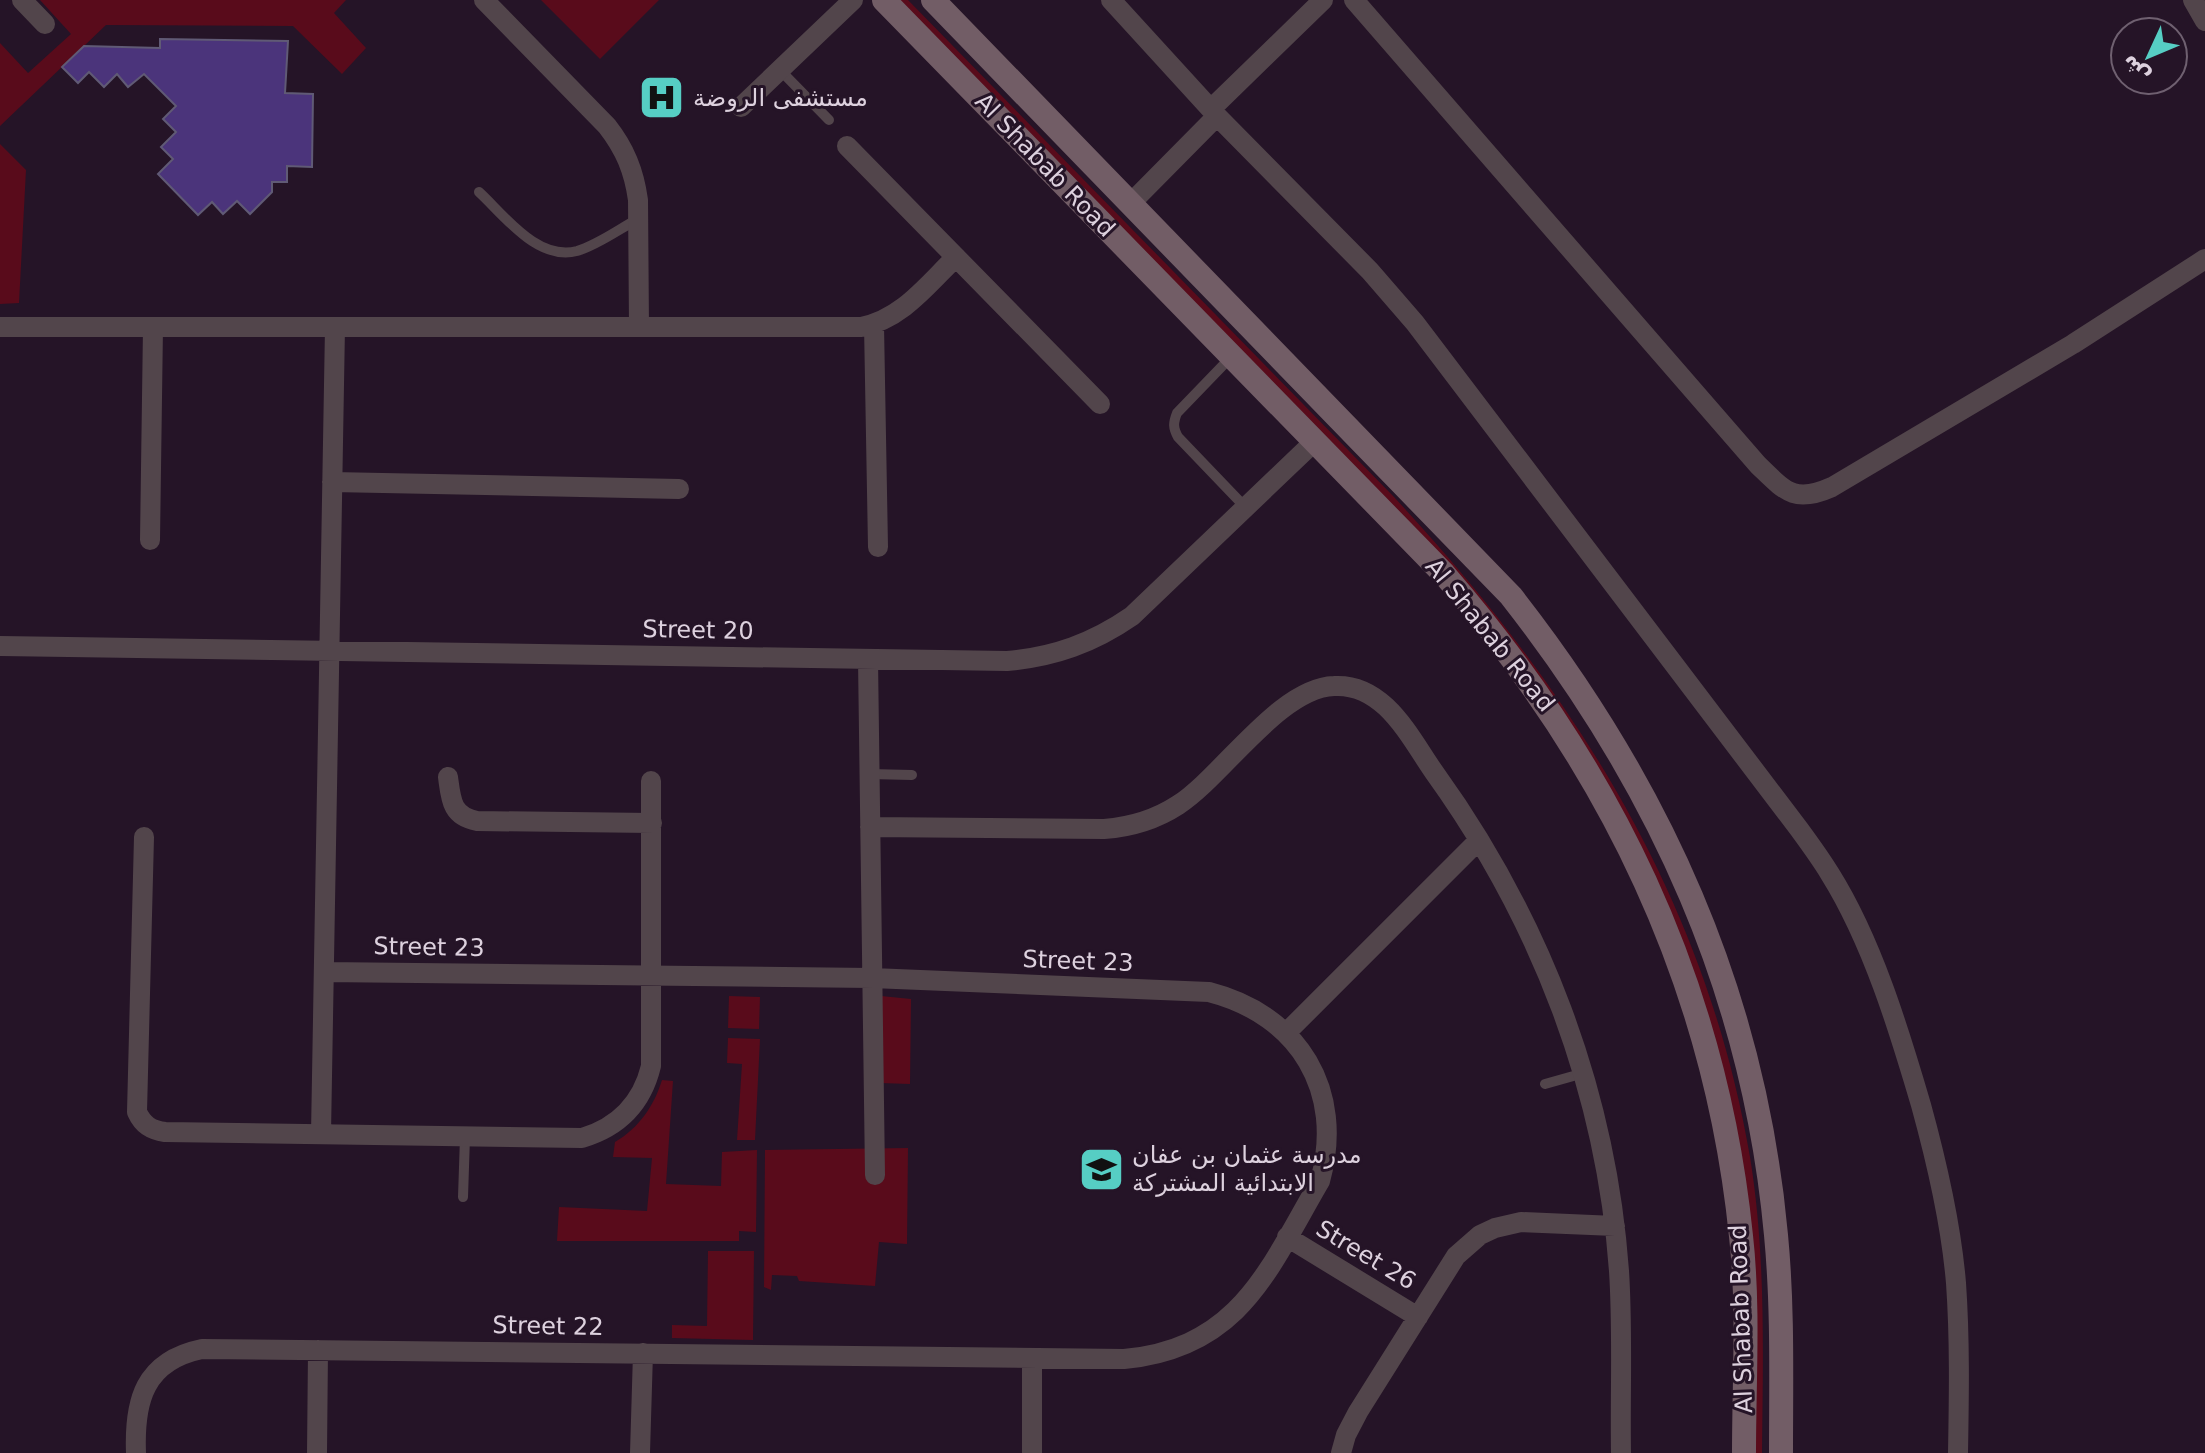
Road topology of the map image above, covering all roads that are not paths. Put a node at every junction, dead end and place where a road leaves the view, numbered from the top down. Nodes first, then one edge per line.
1 (22, 0) edge
2 (484, 0) edge
3 (853, 0) edge
4 (884, 0) edge
5 (933, 0) edge
6 (1111, 0) edge
7 (1323, 0) edge
8 (1354, 0) edge
9 (2193, 0) edge
10 (2205, 21) edge
11 (45, 24) dead end
12 (780, 70) junction
13 (741, 107) dead end
14 (1214, 113) junction
15 (829, 120) dead end
16 (847, 146) dead end
17 (479, 192) dead end
18 (1130, 204) junction
19 (638, 219) junction
20 (956, 257) junction
21 (2205, 259) edge
22 (874, 325) junction
23 (0, 327) edge
24 (153, 327) junction
25 (335, 327) junction
26 (639, 327) junction
27 (1232, 356) junction
28 (1100, 404) dead end
29 (1315, 441) junction
30 (332, 482) junction
31 (679, 489) dead end
32 (1246, 508) junction
33 (150, 540) dead end
34 (878, 547) dead end
35 (0, 646) edge
36 (330, 650) junction
37 (868, 659) junction
38 (869, 774) junction
39 (912, 775) dead end
40 (448, 777) dead end
41 (651, 781) dead end
42 (652, 823) junction
43 (870, 827) junction
44 (144, 837) dead end
45 (1479, 840) junction
46 (324, 972) junction
47 (652, 976) junction
48 (872, 978) junction
49 (1286, 1033) junction
50 (1584, 1073) junction
51 (1545, 1084) dead end
52 (321, 1134) junction
53 (465, 1137) junction
54 (875, 1175) dead end
55 (463, 1197) dead end
56 (1615, 1226) junction
57 (1287, 1237) junction
58 (1418, 1317) junction
59 (318, 1350) junction
60 (643, 1353) junction
61 (1032, 1358) junction
62 (136, 1453) edge
63 (317, 1453) edge
64 (640, 1453) edge
65 (1032, 1453) edge
66 (1341, 1453) edge
67 (1621, 1453) edge
68 (1744, 1453) edge
69 (1781, 1453) edge
70 (1958, 1453) edge

1 - 11 street
2 - 19 street
3 - 12 street
4 - 27 main road, Al Shabab Road
5 - 18 main road, Al Shabab Road
6 - 14 street
7 - 14 street
8 - 21 street
9 - 10 street
12 - 13 street
12 - 15 lane
14 - 18 street
14 - 70 street
16 - 20 street
17 - 19 lane
18 - 69 main road, Al Shabab Road
19 - 26 street
20 - 22 street
20 - 28 street
22 - 26 street
22 - 34 street
23 - 24 street
24 - 25 street
24 - 33 street
25 - 26 street
25 - 30 street
27 - 29 main road, Al Shabab Road
27 - 32 lane
29 - 32 street, Street 20
29 - 68 main road, Al Shabab Road
30 - 31 street
30 - 36 street
32 - 37 street, Street 20
35 - 36 street, Street 20
36 - 37 street, Street 20
36 - 46 street
37 - 38 street
38 - 39 lane
38 - 43 street
40 - 42 street
41 - 42 street
42 - 47 street
43 - 45 street
43 - 48 street
44 - 52 street
45 - 49 street
45 - 50 street
46 - 47 street, Street 23
46 - 52 street
47 - 48 street, Street 23
47 - 53 street
48 - 49 street, Street 23
48 - 54 street
49 - 57 street, Street 23
50 - 51 lane
50 - 56 street
52 - 53 street
53 - 55 lane
56 - 58 street
56 - 67 street
57 - 58 street, Street 26
57 - 61 street, Street 23
58 - 66 street
59 - 60 street, Street 22
59 - 62 street, Street 22
59 - 63 street
60 - 61 street, Street 22
60 - 64 street
61 - 65 street

